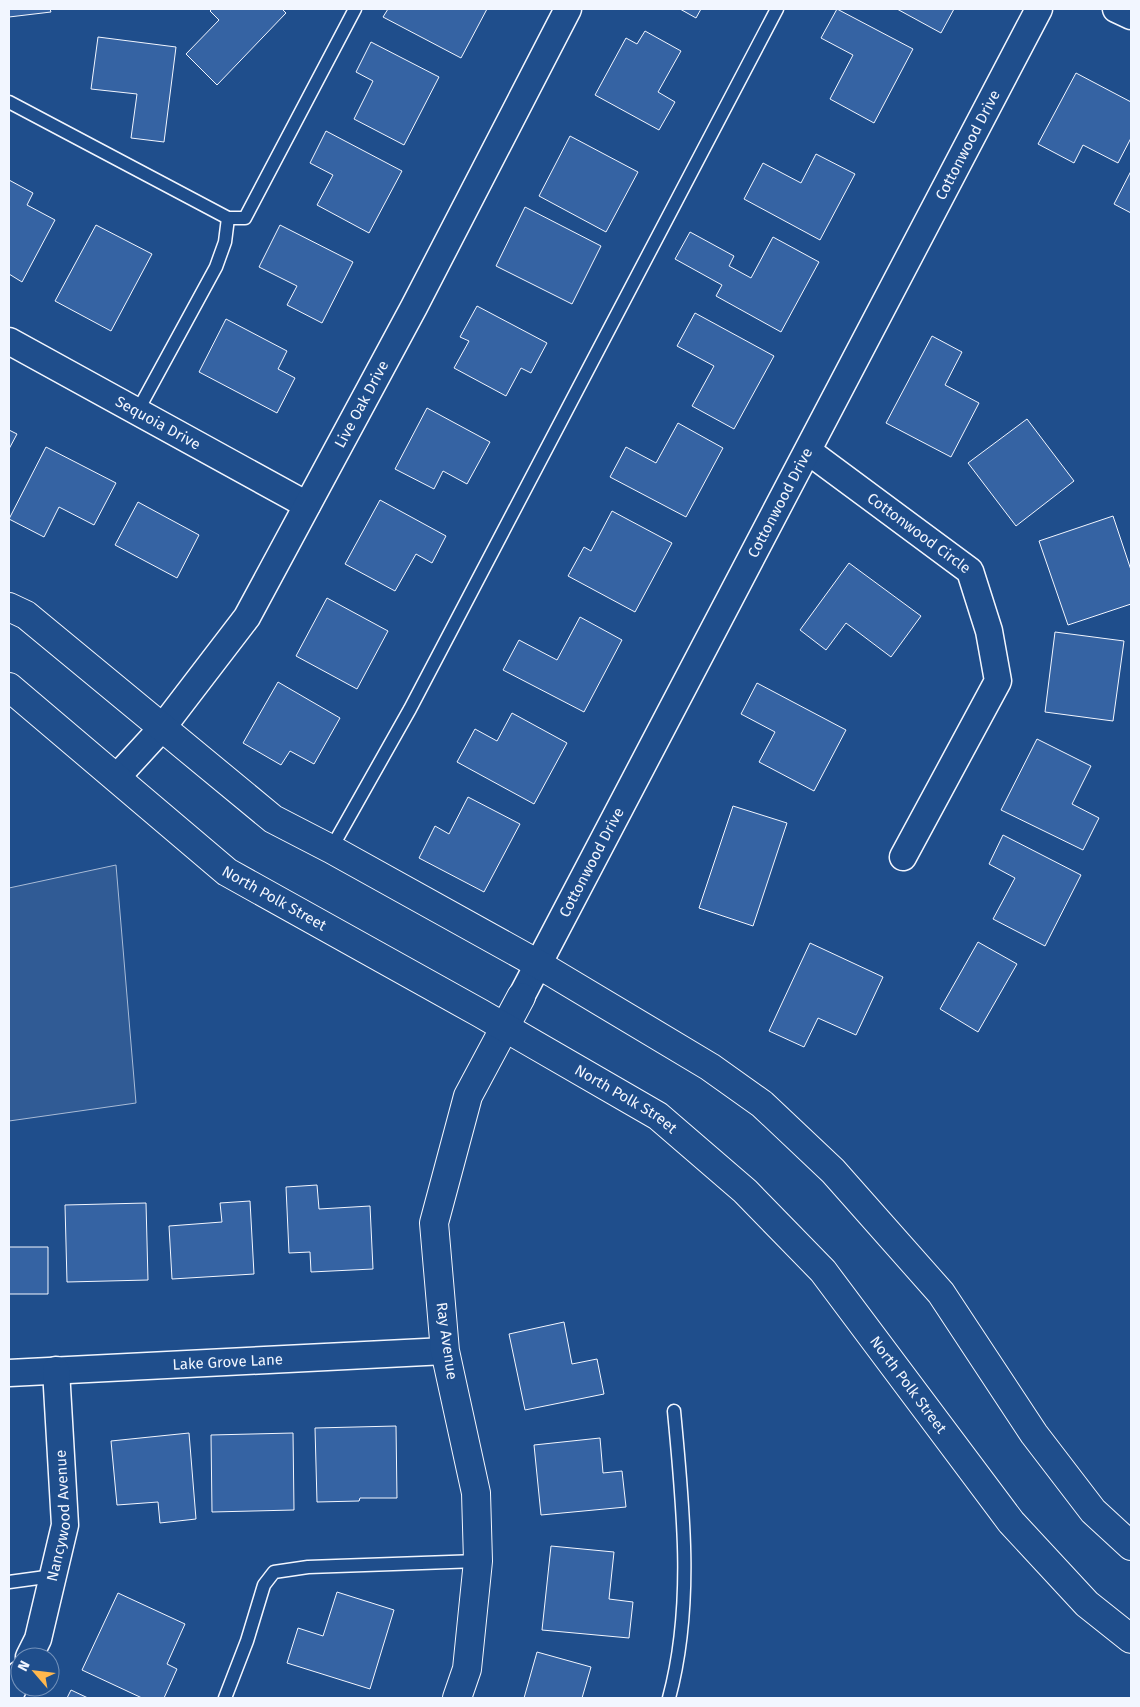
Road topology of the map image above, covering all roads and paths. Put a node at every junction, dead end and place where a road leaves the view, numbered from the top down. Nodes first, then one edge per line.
1 (355, 9) edge
2 (568, 9) edge
3 (777, 9) edge
4 (1039, 9) edge
5 (1116, 9) edge
6 (1131, 16) edge
7 (9, 102) edge
8 (228, 218) junction
9 (9, 341) edge
10 (137, 412) junction
11 (808, 450) junction
12 (307, 505) junction
13 (9, 607) edge
14 (9, 687) edge
15 (162, 728) junction
16 (117, 777) junction
17 (331, 849) junction
18 (904, 857) dead end
19 (538, 964) junction
20 (521, 997) joint
21 (505, 1027) junction
22 (445, 1351) junction
23 (56, 1370) junction
24 (9, 1373) edge
25 (674, 1412) dead end
26 (1131, 1546) edge
27 (478, 1561) junction
28 (53, 1576) junction
29 (9, 1582) edge
30 (1131, 1639) edge
31 (34, 1647) edge
32 (225, 1698) edge
33 (457, 1698) edge
34 (669, 1698) edge

1 - 8 lane
2 - 12 street, Live Oak Drive
3 - 17 lane
4 - 11 street, Cottonwood Drive
5 - 6 street
7 - 8 lane
8 - 10 lane
9 - 10 street, Sequoia Drive
10 - 12 street, Sequoia Drive
11 - 18 street, Cottonwood Circle
11 - 19 street, Cottonwood Drive
12 - 15 street, Live Oak Drive
13 - 15 main road
14 - 16 main road, North Polk Street
15 - 16 street, Live Oak Drive
15 - 17 main road
16 - 21 main road, North Polk Street
17 - 19 main road
19 - 20 street, Cottonwood Drive
19 - 26 main road
20 - 21 main road, Ray Avenue
21 - 22 main road, Ray Avenue
21 - 30 main road, North Polk Street
22 - 23 street, Lake Grove Lane
22 - 27 main road, Ray Avenue
23 - 24 street, Lake Grove Lane
23 - 28 street, Nancywood Avenue
25 - 34 lane
27 - 32 lane
27 - 33 main road, Ray Avenue
28 - 29 lane
28 - 31 street, Nancywood Avenue

